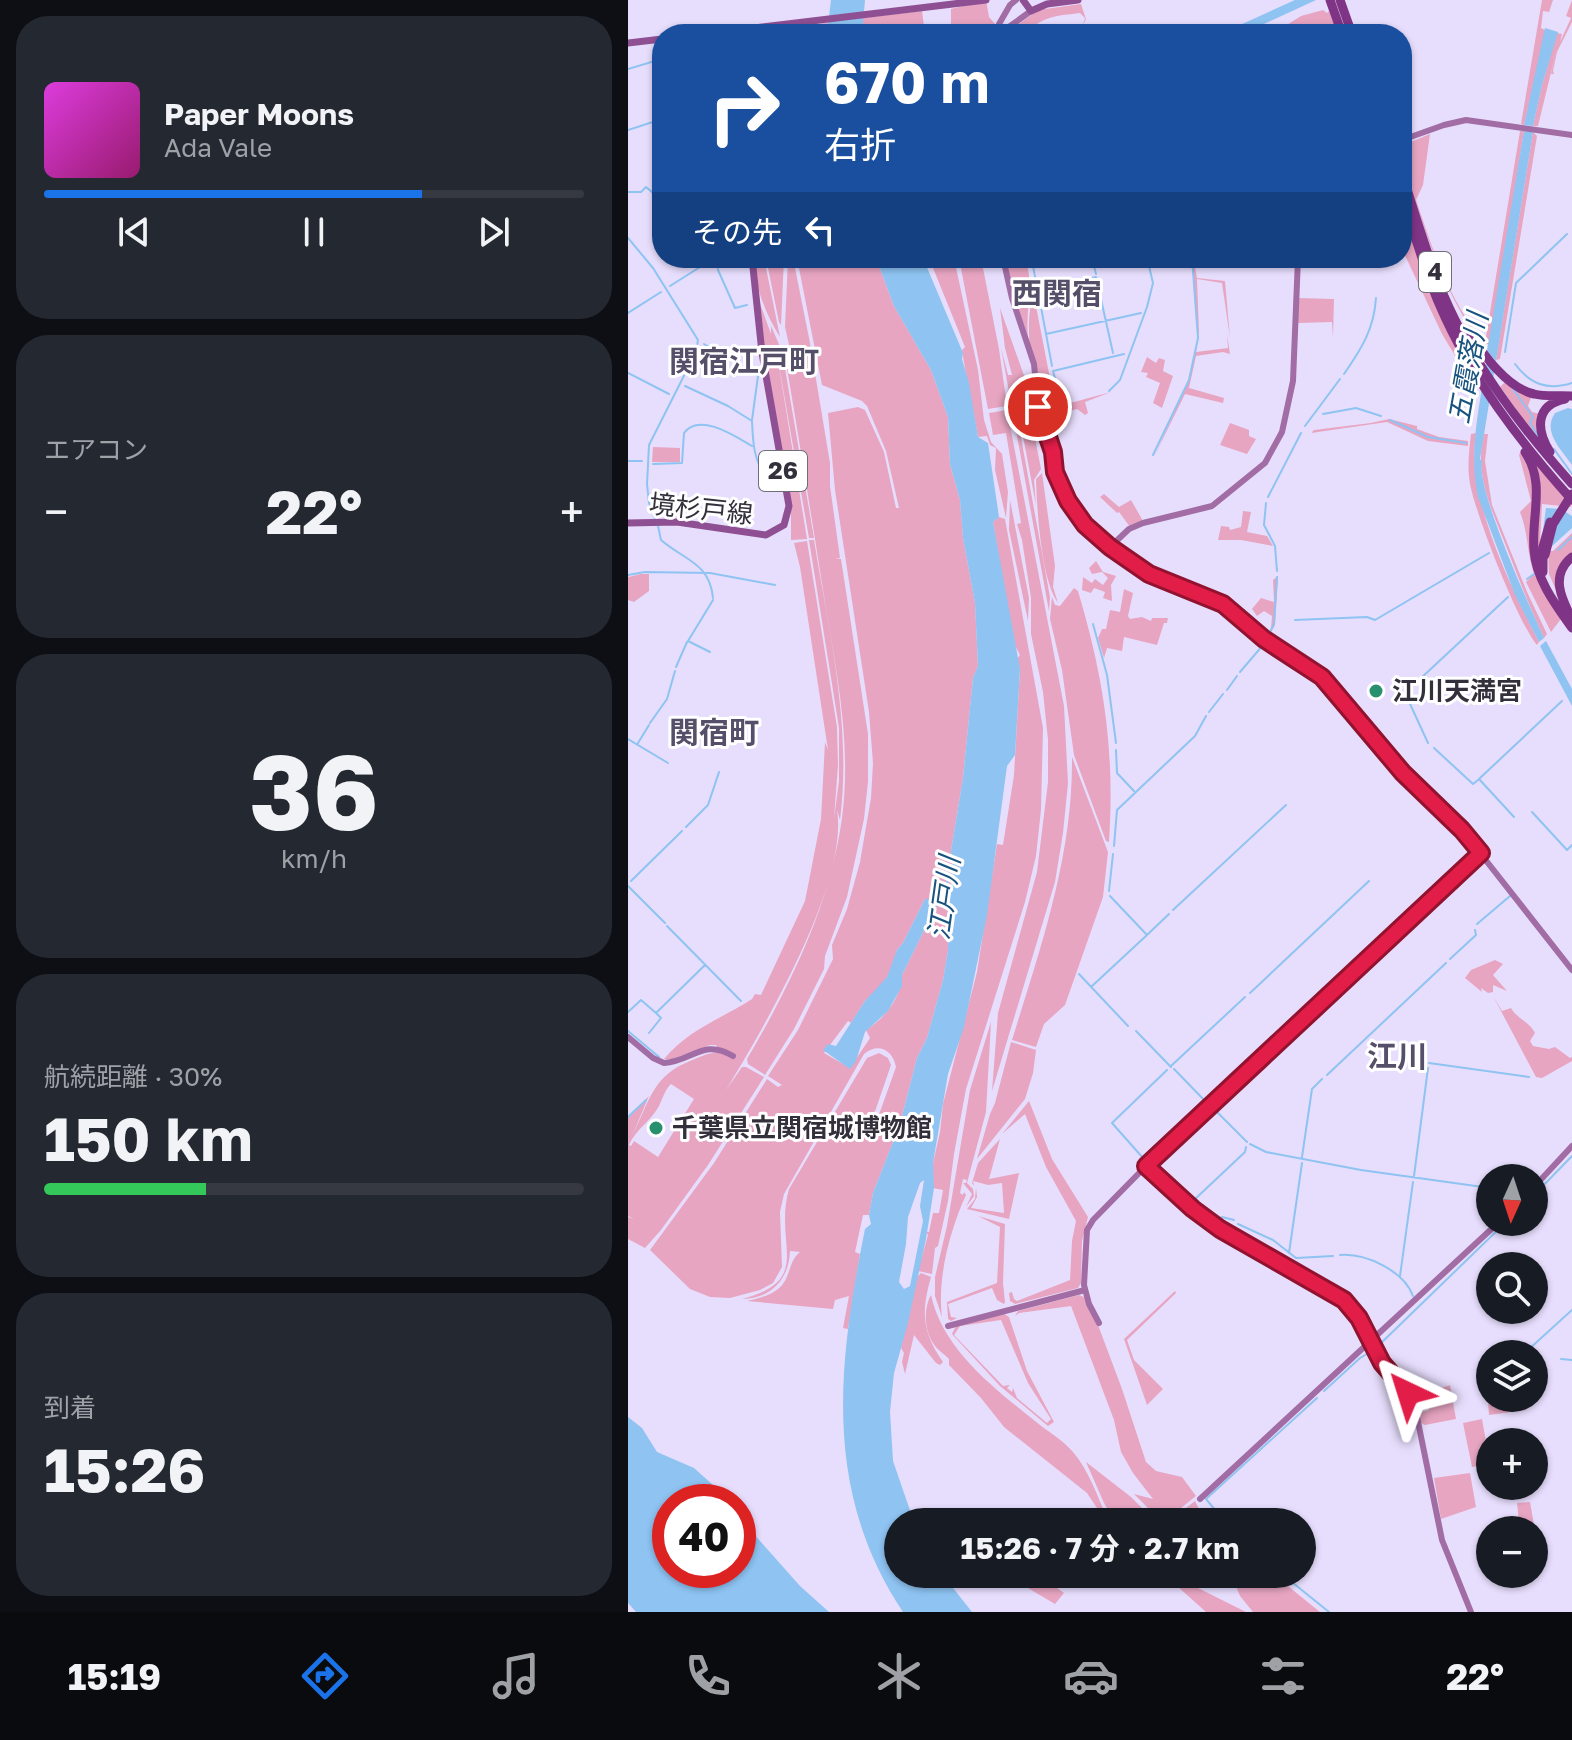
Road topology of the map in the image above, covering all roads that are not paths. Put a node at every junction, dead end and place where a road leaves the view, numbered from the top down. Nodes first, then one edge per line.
1 (986, 0) edge
2 (1016, 0) edge
3 (1023, 0) edge
4 (1078, 0) edge
5 (1330, 0) edge
6 (1340, 0) edge
7 (975, 1) edge
8 (1031, 11) junction
9 (786, 24) edge
10 (999, 24) edge
11 (1013, 24) edge
12 (1338, 24) edge
13 (1348, 24) edge
14 (652, 40) edge
15 (628, 43) edge
16 (1572, 135) edge
17 (1412, 136) edge
18 (1412, 204) edge
19 (1412, 225) edge
20 (1430, 260) junction
21 (753, 268) edge
22 (1005, 268) edge
23 (1298, 268) edge
24 (1572, 398) edge
25 (1494, 401) junction
26 (1572, 489) edge
27 (628, 523) edge
28 (1110, 547) junction
29 (1544, 555) junction
30 (1572, 557) edge
31 (1552, 598) junction
32 (1572, 620) edge
33 (1572, 628) edge
34 (1481, 853) junction
35 (1572, 970) edge
36 (628, 1037) edge
37 (733, 1056) dead end
38 (1572, 1146) edge
39 (1146, 1166) junction
40 (1548, 1172) edge
41 (1484, 1236) edge
42 (1085, 1290) junction
43 (1099, 1323) dead end
44 (948, 1326) dead end
45 (1371, 1344) junction
46 (1200, 1499) dead end
47 (1471, 1612) edge

1 - 7 main road
2 - 10 street
3 - 8 main road
4 - 8 main road
5 - 12 highway
6 - 13 highway
7 - 9 main road
8 - 11 street
14 - 15 main road
16 - 17 street
18 - 20 highway, 4
19 - 25 highway, 4
20 - 24 highway
20 - 26 highway, 4
21 - 27 main road, 境杉戸線 / 26
22 - 28 street
23 - 28 street
24 - 26 highway
25 - 26 highway, 4
25 - 31 highway
26 - 29 highway, bridge
28 - 34 street
29 - 31 highway
29 - 32 highway
30 - 32 highway
31 - 33 highway
34 - 35 street
34 - 39 street
36 - 37 street
38 - 40 street
39 - 42 street
39 - 45 street
41 - 45 street
42 - 43 street
42 - 44 street
45 - 46 street
45 - 47 street

